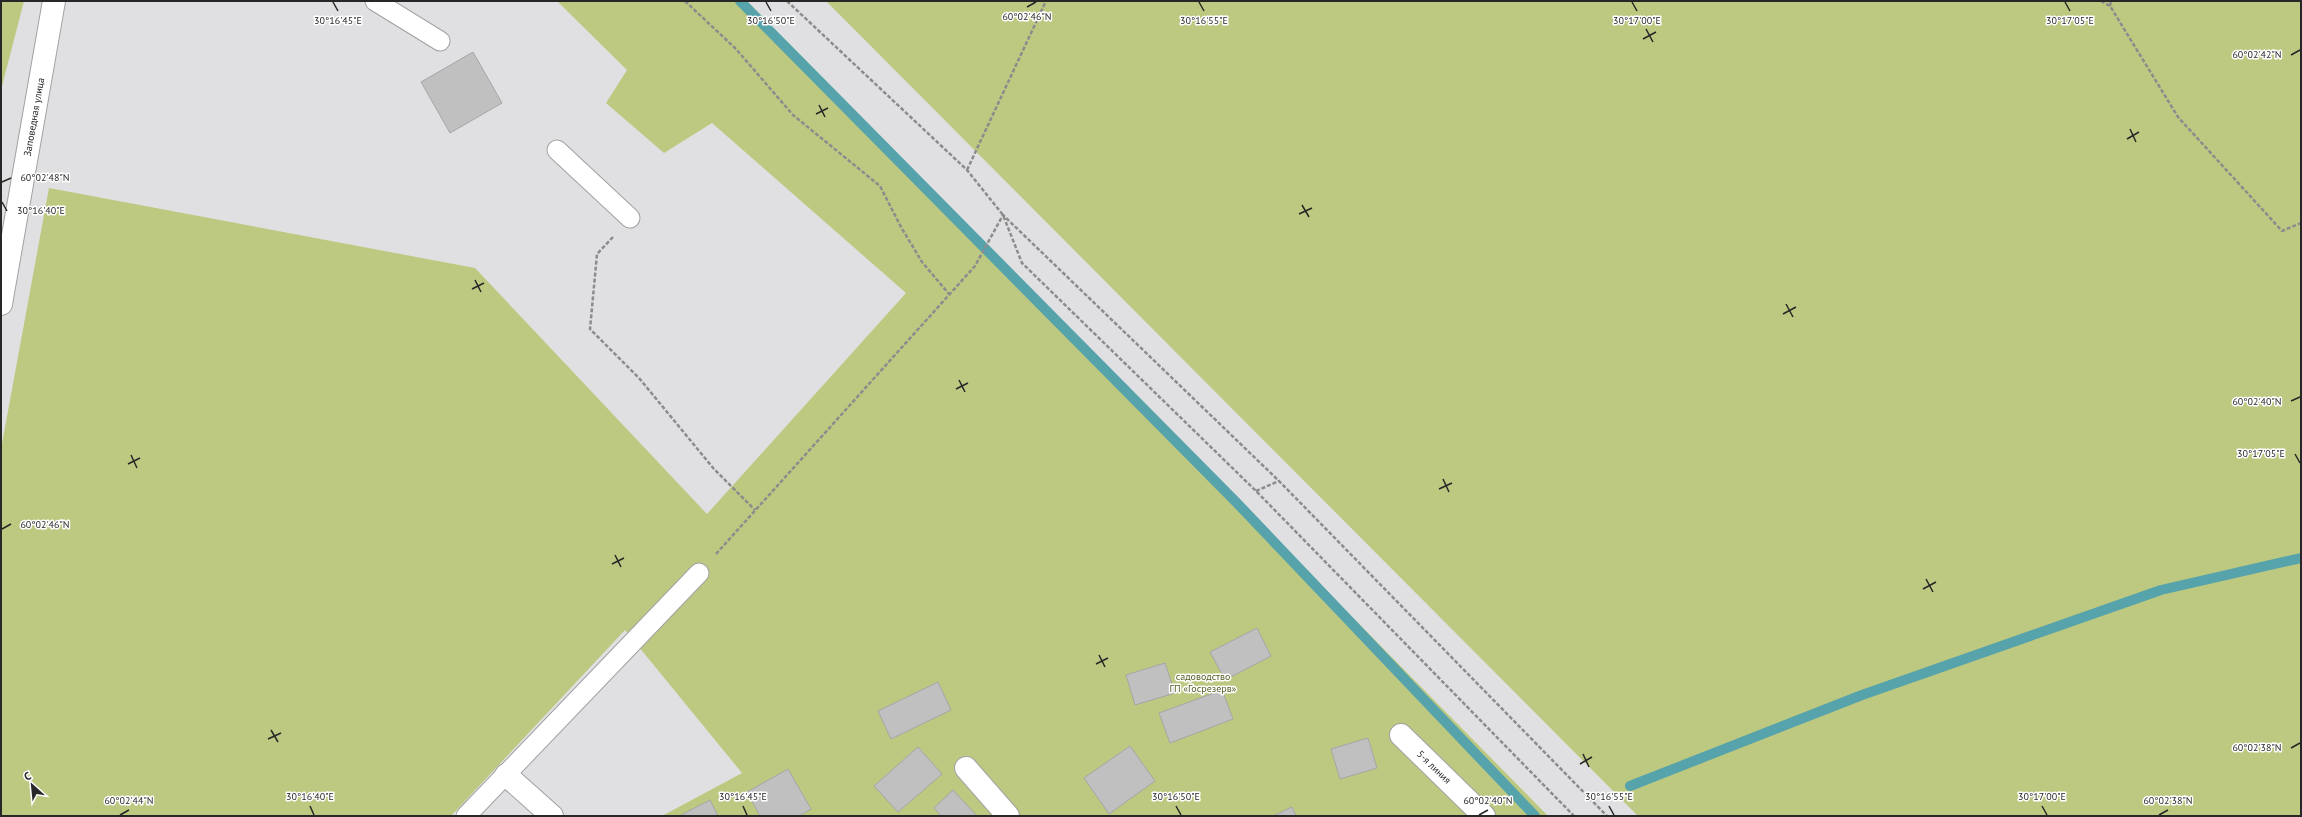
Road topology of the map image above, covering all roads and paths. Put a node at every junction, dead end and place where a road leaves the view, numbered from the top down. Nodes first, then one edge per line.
1 (54, 1) edge
2 (375, 1) edge
3 (685, 1) edge
4 (787, 1) edge
5 (1046, 1) edge
6 (2102, 1) edge
7 (2111, 1) edge
8 (2110, 6) junction
9 (440, 41) dead end
10 (557, 150) dead end
11 (967, 170) junction
12 (1003, 215) junction
13 (630, 218) joint
14 (2301, 223) edge
15 (949, 294) junction
16 (1, 304) edge
17 (1279, 481) junction
18 (1256, 490) junction
19 (755, 510) junction
20 (699, 573) joint
21 (1401, 735) dead end
22 (966, 768) dead end
23 (506, 775) junction
24 (466, 816) edge
25 (552, 816) edge
26 (1008, 816) edge
27 (1484, 816) edge
28 (1574, 816) edge
29 (1607, 816) edge

1 - 16 street, Заповедная улица
2 - 9 lane
3 - 15 path
4 - 11 path
5 - 11 path
6 - 8 path
7 - 8 path
8 - 14 path
10 - 13 lane
11 - 12 path
12 - 15 path
12 - 17 path
12 - 18 path
13 - 19 path
15 - 19 path
17 - 18 path
17 - 29 path
18 - 28 path
19 - 20 path
20 - 23 lane
21 - 27 street, 5-я линия
22 - 26 street
23 - 24 lane
23 - 25 street

